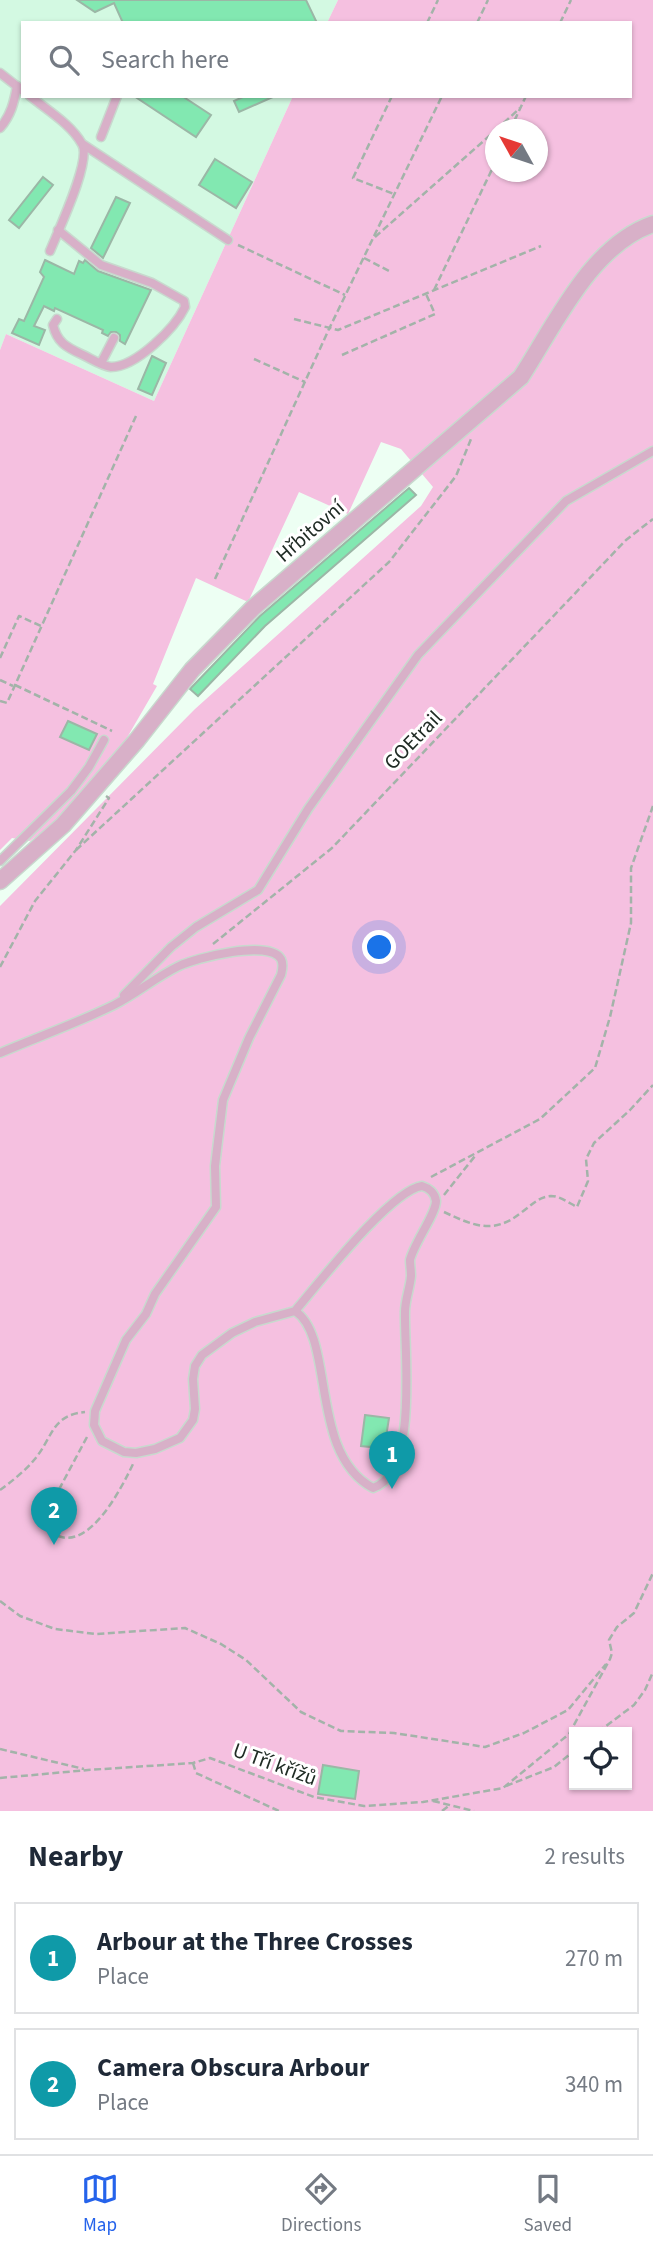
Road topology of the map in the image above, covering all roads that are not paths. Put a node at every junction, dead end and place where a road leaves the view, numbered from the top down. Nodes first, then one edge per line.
1 (0, 73) edge
2 (20, 89) edge
3 (32, 98) edge
4 (116, 98) edge
5 (0, 128) edge
6 (101, 137) dead end
7 (84, 145) junction
8 (653, 224) edge
9 (58, 230) junction
10 (228, 240) road end
11 (50, 251) dead end
12 (57, 319) dead end
13 (114, 338) dead end
14 (101, 363) junction
15 (653, 451) edge
16 (104, 740) dead end
17 (0, 861) edge
18 (0, 881) edge
19 (114, 1005) junction
20 (0, 1053) edge
21 (295, 1311) junction

1 - 2 lane
2 - 5 lane
3 - 7 lane
4 - 6 lane
7 - 9 lane
7 - 10 lane
8 - 18 street, Hřbitovní
9 - 11 lane
9 - 14 lane
12 - 14 lane
13 - 14 lane
15 - 19 lane
16 - 17 lane
19 - 20 lane
19 - 21 lane
21 - 21 lane

